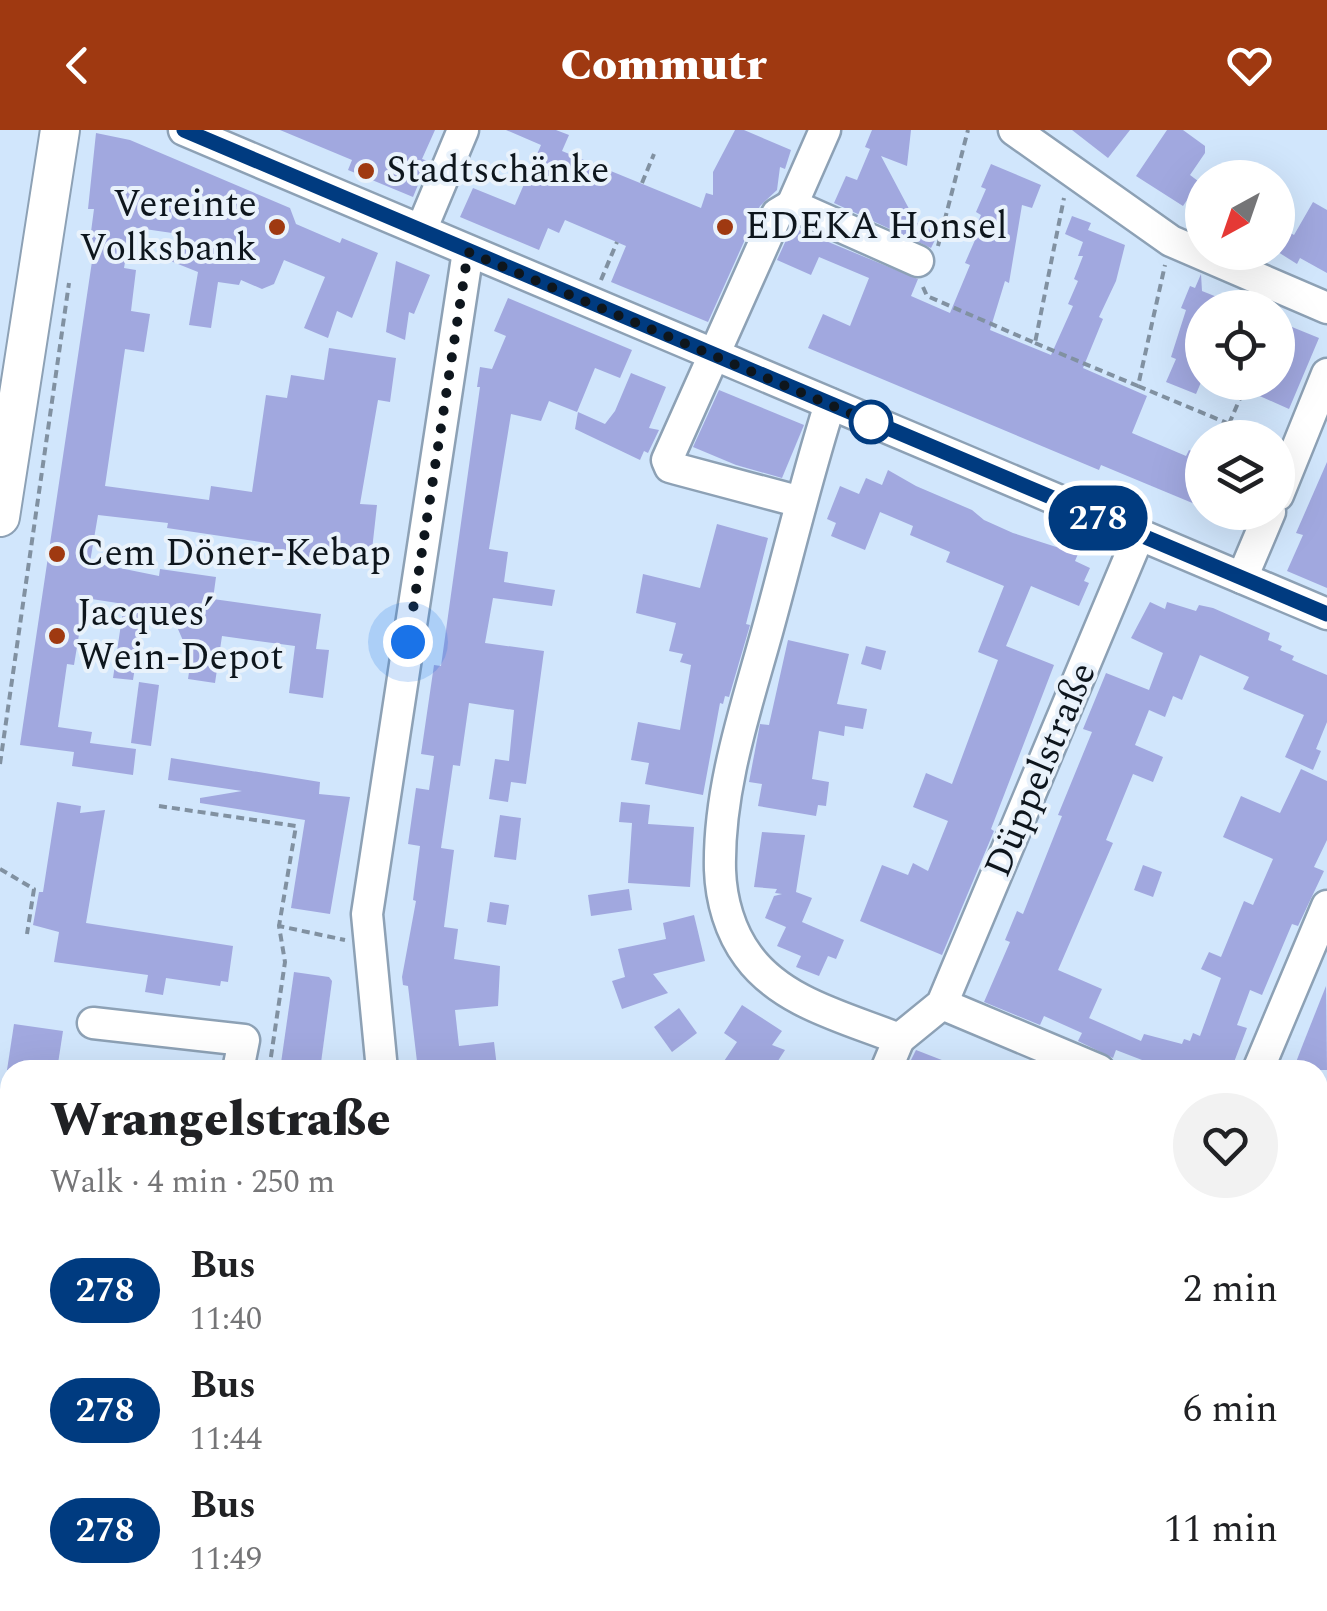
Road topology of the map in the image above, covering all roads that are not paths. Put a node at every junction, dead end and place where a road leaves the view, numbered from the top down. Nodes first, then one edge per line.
1 (60, 130) edge
2 (184, 130) edge
3 (463, 130) edge
4 (825, 130) edge
5 (1014, 130) edge
6 (792, 205) junction
7 (422, 228) junction
8 (468, 252) junction
9 (925, 266) road end
10 (1327, 308) edge
11 (716, 354) junction
12 (1327, 374) edge
13 (830, 404) junction
14 (1295, 452) edge
15 (801, 502) junction
16 (0, 517) edge
17 (1262, 530) edge
18 (1139, 535) junction
19 (1242, 578) junction
20 (1327, 614) edge
21 (1327, 906) edge
22 (942, 1004) junction
23 (94, 1023) dead end
24 (898, 1039) junction
25 (240, 1060) edge
26 (381, 1060) edge
27 (890, 1060) edge
28 (1075, 1060) edge
29 (1262, 1060) edge

1 - 16 main road
2 - 7 street
3 - 7 street
4 - 6 street
5 - 10 street
6 - 9 street
6 - 11 street
7 - 8 street
8 - 11 street
8 - 26 street
11 - 13 street
11 - 15 street
12 - 14 street
13 - 15 street
13 - 18 street
15 - 24 street
17 - 19 street
18 - 19 street
18 - 22 street, Düppelstraße
19 - 20 street
21 - 29 street
22 - 24 street
22 - 28 street
23 - 25 street
24 - 27 street

